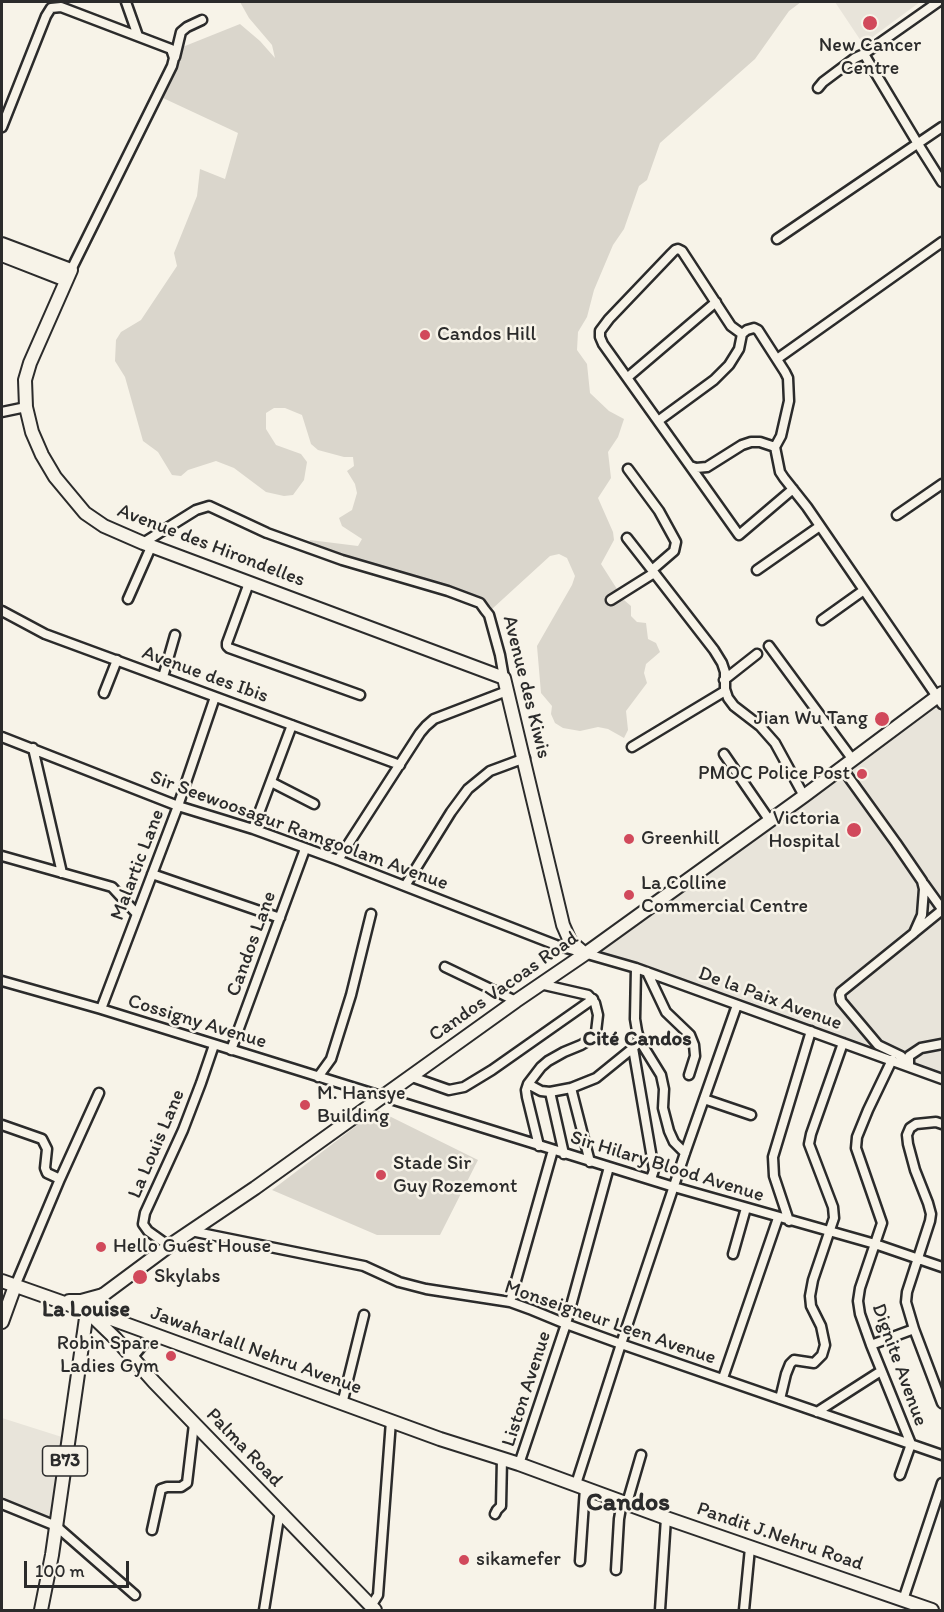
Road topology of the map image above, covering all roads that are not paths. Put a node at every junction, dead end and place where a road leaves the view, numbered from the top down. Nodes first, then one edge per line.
1 (126, 2) edge
2 (938, 2) edge
3 (202, 20) dead end
4 (138, 36) junction
5 (173, 53) junction
6 (864, 54) junction
7 (818, 88) dead end
8 (2, 127) edge
9 (942, 127) edge
10 (918, 144) junction
11 (942, 182) edge
12 (777, 238) dead end
13 (942, 242) edge
14 (2, 244) edge
15 (2, 255) edge
16 (68, 275) junction
17 (717, 302) junction
18 (742, 334) junction
19 (777, 359) junction
20 (627, 378) junction
21 (26, 407) junction
22 (2, 412) edge
23 (658, 421) junction
24 (775, 447) junction
25 (690, 466) junction
26 (628, 469) dead end
27 (942, 484) edge
28 (793, 489) junction
29 (897, 515) dead end
30 (820, 526) junction
31 (627, 538) dead end
32 (147, 545) junction
33 (757, 570) dead end
34 (653, 572) junction
35 (249, 583) junction
36 (864, 590) junction
37 (129, 599) dead end
38 (611, 600) dead end
39 (2, 610) edge
40 (822, 620) dead end
41 (175, 635) dead end
42 (769, 646) dead end
43 (757, 654) dead end
44 (117, 660) junction
45 (163, 677) junction
46 (504, 678) junction
47 (724, 680) junction
48 (507, 691) junction
49 (725, 691) junction
50 (104, 693) dead end
51 (360, 695) dead end
52 (215, 697) junction
53 (941, 698) edge
54 (292, 725) junction
55 (2, 737) edge
56 (632, 747) dead end
57 (33, 748) junction
58 (724, 754) dead end
59 (525, 758) junction
60 (853, 760) junction
61 (400, 765) junction
62 (842, 768) junction
63 (271, 782) junction
64 (804, 796) junction
65 (314, 804) dead end
66 (178, 806) junction
67 (770, 821) junction
68 (253, 829) junction
69 (305, 849) junction
70 (2, 856) edge
71 (338, 860) junction
72 (62, 873) junction
73 (152, 874) junction
74 (921, 881) junction
75 (405, 886) junction
76 (942, 910) edge
77 (137, 914) junction
78 (371, 914) dead end
79 (280, 918) junction
80 (914, 933) junction
81 (585, 954) junction
82 (444, 967) dead end
83 (636, 968) junction
84 (647, 972) junction
85 (2, 981) edge
86 (540, 984) junction
87 (593, 999) junction
88 (516, 1001) junction
89 (738, 1005) junction
90 (101, 1010) junction
91 (811, 1031) junction
92 (640, 1041) junction
93 (843, 1043) junction
94 (942, 1044) edge
95 (214, 1045) junction
96 (633, 1048) junction
97 (231, 1050) junction
98 (892, 1060) junction
99 (909, 1066) junction
100 (689, 1075) dead end
101 (318, 1077) junction
102 (411, 1077) junction
103 (942, 1079) edge
104 (528, 1084) junction
105 (571, 1088) junction
106 (550, 1092) junction
107 (99, 1093) dead end
108 (383, 1097) junction
109 (704, 1099) junction
110 (751, 1115) dead end
111 (942, 1124) edge
112 (2, 1125) edge
113 (539, 1146) junction
114 (553, 1150) junction
115 (685, 1153) junction
116 (564, 1154) junction
117 (590, 1162) junction
118 (609, 1167) junction
119 (60, 1179) junction
120 (649, 1179) junction
121 (674, 1187) junction
122 (746, 1208) junction
123 (778, 1218) junction
124 (789, 1221) junction
125 (191, 1231) junction
126 (831, 1231) junction
127 (875, 1244) junction
128 (169, 1246) junction
129 (733, 1254) dead end
130 (919, 1259) junction
131 (942, 1267) edge
132 (2, 1281) edge
133 (15, 1286) junction
134 (103, 1295) junction
135 (56, 1299) junction
136 (510, 1302) junction
137 (87, 1311) junction
138 (364, 1315) dead end
139 (2, 1322) edge
140 (566, 1324) junction
141 (914, 1329) junction
142 (152, 1334) junction
143 (621, 1344) junction
144 (871, 1345) junction
145 (132, 1358) junction
146 (881, 1371) junction
147 (723, 1378) junction
148 (780, 1399) junction
149 (942, 1403) edge
150 (342, 1404) junction
151 (817, 1412) junction
152 (377, 1417) joint
153 (391, 1421) junction
154 (194, 1424) junction
155 (911, 1444) junction
156 (641, 1455) dead end
157 (942, 1455) edge
158 (502, 1459) junction
159 (519, 1464) junction
160 (900, 1475) dead end
161 (942, 1484) edge
162 (580, 1486) junction
163 (624, 1502) junction
164 (2, 1504) edge
165 (280, 1511) junction
166 (495, 1514) dead end
167 (666, 1518) junction
168 (56, 1526) junction
169 (152, 1530) dead end
170 (750, 1548) junction
171 (580, 1561) dead end
172 (616, 1570) dead end
173 (135, 1595) dead end
174 (903, 1600) junction
175 (373, 1609) edge
176 (41, 1611) edge
177 (264, 1611) edge
178 (660, 1611) edge
179 (744, 1611) edge
180 (932, 1611) edge

1 - 4 street
2 - 6 street
3 - 5 street, Avenue des Hirondelles
4 - 5 street
4 - 8 street
5 - 16 street, Avenue des Hirondelles
6 - 7 street
6 - 10 street
9 - 10 street
10 - 11 street
10 - 12 street
13 - 19 street
14 - 16 main road
15 - 16 main road
16 - 21 main road, Avenue des Hirondelles
17 - 18 street
17 - 20 street
17 - 20 street
18 - 19 street
18 - 23 street
19 - 24 street
20 - 23 street
21 - 22 street
21 - 32 main road, Avenue des Hirondelles
23 - 25 street
24 - 25 street
24 - 28 street
25 - 28 street
26 - 34 street
27 - 29 street
28 - 30 street
30 - 33 street
30 - 36 street
31 - 34 street
32 - 35 main road, Avenue des Hirondelles
32 - 37 street
32 - 46 street, Avenue des Kiwis
34 - 38 street
34 - 47 street
35 - 46 main road, Avenue des Hirondelles
35 - 51 street
36 - 40 street
36 - 53 street
39 - 44 street, Avenue des Ibis
41 - 45 street
42 - 60 street
43 - 47 street
44 - 45 street, Avenue des Ibis
44 - 50 street
45 - 52 street, Avenue des Ibis
46 - 48 main road, Avenue des Kiwis
47 - 49 street
48 - 59 main road, Avenue des Kiwis
48 - 61 street
49 - 56 street
49 - 64 street
52 - 54 street, Avenue des Ibis
52 - 66 street, Malartic Lane
53 - 60 main road, Candos Vacoas Road
54 - 61 street, Avenue des Ibis
54 - 63 street
55 - 57 street, Sir Seewoosagur Ramgoolam Avenue
57 - 66 street, Sir Seewoosagur Ramgoolam Avenue
57 - 72 street
58 - 67 street
59 - 75 street
59 - 81 main road, Avenue des Kiwis
60 - 62 main road, Candos Vacoas Road
61 - 71 street
62 - 64 main road, Candos Vacoas Road
62 - 74 street
63 - 65 street
63 - 68 street
64 - 67 main road, Candos Vacoas Road
66 - 68 street, Sir Seewoosagur Ramgoolam Avenue
66 - 73 street, Malartic Lane
67 - 81 main road, Candos Vacoas Road
68 - 69 street, Sir Seewoosagur Ramgoolam Avenue
69 - 71 street, Sir Seewoosagur Ramgoolam Avenue
69 - 79 street, Candos Lane
70 - 72 street
71 - 75 street, Sir Seewoosagur Ramgoolam Avenue
72 - 77 street
73 - 77 street, Malartic Lane
73 - 79 street
74 - 76 street
74 - 80 street
75 - 81 street, Sir Seewoosagur Ramgoolam Avenue
76 - 80 street
77 - 90 street, Malartic Lane
78 - 101 street
79 - 97 street, Candos Lane
80 - 99 street
81 - 83 street, De la Paix Avenue
81 - 86 main road, Candos Vacoas Road
82 - 88 street
83 - 84 street, De la Paix Avenue
83 - 92 street
84 - 89 street, De la Paix Avenue
84 - 100 street
85 - 90 street, Cossigny Avenue
86 - 87 street
86 - 88 main road, Candos Vacoas Road
87 - 102 street
87 - 104 street
88 - 102 main road, Candos Vacoas Road
89 - 91 street, De la Paix Avenue
89 - 109 street
90 - 95 street, Cossigny Avenue
91 - 93 street, De la Paix Avenue
91 - 124 street
92 - 96 street
92 - 115 street
93 - 98 street, De la Paix Avenue
93 - 126 street
94 - 99 street
95 - 97 street, Cossigny Avenue
95 - 128 street, La Louis Lane
96 - 105 street
96 - 120 street
97 - 101 street, Cossigny Avenue
98 - 99 street, De la Paix Avenue
98 - 127 street, Dignite Avenue
99 - 103 street, De la Paix Avenue
101 - 108 street, Cossigny Avenue
102 - 108 main road, Candos Vacoas Road
104 - 106 street
104 - 113 street
105 - 106 street
105 - 117 street
106 - 116 street
107 - 119 street
108 - 113 street, Sir Hilary Blood Avenue
108 - 125 main road, Candos Vacoas Road
109 - 110 street
109 - 115 street
111 - 130 street
112 - 119 street
113 - 114 street, Sir Hilary Blood Avenue
114 - 116 street, Sir Hilary Blood Avenue
114 - 136 street
115 - 121 street
116 - 117 street, Sir Hilary Blood Avenue
117 - 118 street, Sir Hilary Blood Avenue
118 - 120 street, Sir Hilary Blood Avenue
118 - 140 street, Liston Avenue
119 - 133 street
120 - 121 street, Sir Hilary Blood Avenue
121 - 122 street, Sir Hilary Blood Avenue
121 - 143 street
122 - 123 street, Sir Hilary Blood Avenue
122 - 129 street
123 - 124 street, Sir Hilary Blood Avenue
123 - 147 street
124 - 126 street, Sir Hilary Blood Avenue
125 - 128 main road, Candos Vacoas Road
125 - 136 street, Monseigneur Leen Avenue
126 - 127 street, Sir Hilary Blood Avenue
126 - 148 street
127 - 130 street, Sir Hilary Blood Avenue
127 - 144 street, Dignite Avenue
128 - 134 main road, Candos Vacoas Road
130 - 131 street, Sir Hilary Blood Avenue
130 - 141 street
132 - 133 main road
133 - 135 main road
133 - 139 main road
134 - 135 main road
134 - 137 main road, Candos Vacoas Road
135 - 137 main road, Jawaharlall Nehru Avenue
136 - 140 street, Monseigneur Leen Avenue
137 - 142 main road, Jawaharlall Nehru Avenue
137 - 145 main road, Palma Road
137 - 168 main road, B73
138 - 150 street
140 - 143 street, Monseigneur Leen Avenue
140 - 159 street, Liston Avenue
141 - 144 street
141 - 149 street
142 - 145 street
142 - 150 main road, Jawaharlall Nehru Avenue
143 - 147 street, Monseigneur Leen Avenue
143 - 162 street
144 - 146 street, Dignite Avenue
145 - 154 main road, Palma Road
146 - 151 street
146 - 155 street, Dignite Avenue
147 - 148 street, Monseigneur Leen Avenue
148 - 151 street, Monseigneur Leen Avenue
150 - 152 main road, Jawaharlall Nehru Avenue
151 - 155 street, Monseigneur Leen Avenue
152 - 153 main road, Pandit J.Nehru Road
153 - 158 main road, Pandit J.Nehru Road
153 - 175 street
154 - 165 main road, Palma Road
154 - 169 street
155 - 157 street, Monseigneur Leen Avenue
155 - 160 street
156 - 163 street
158 - 159 main road, Pandit J.Nehru Road
158 - 166 street
159 - 162 main road, Pandit J.Nehru Road
161 - 174 street
162 - 163 main road, Pandit J.Nehru Road
162 - 171 street
163 - 167 main road, Pandit J.Nehru Road
163 - 172 street
164 - 168 street
165 - 175 main road, Palma Road
165 - 177 street
167 - 170 main road, Pandit J.Nehru Road
167 - 178 street
168 - 173 street
168 - 176 main road, B73
170 - 174 main road, Pandit J.Nehru Road
170 - 179 street
174 - 180 main road, Pandit J.Nehru Road

